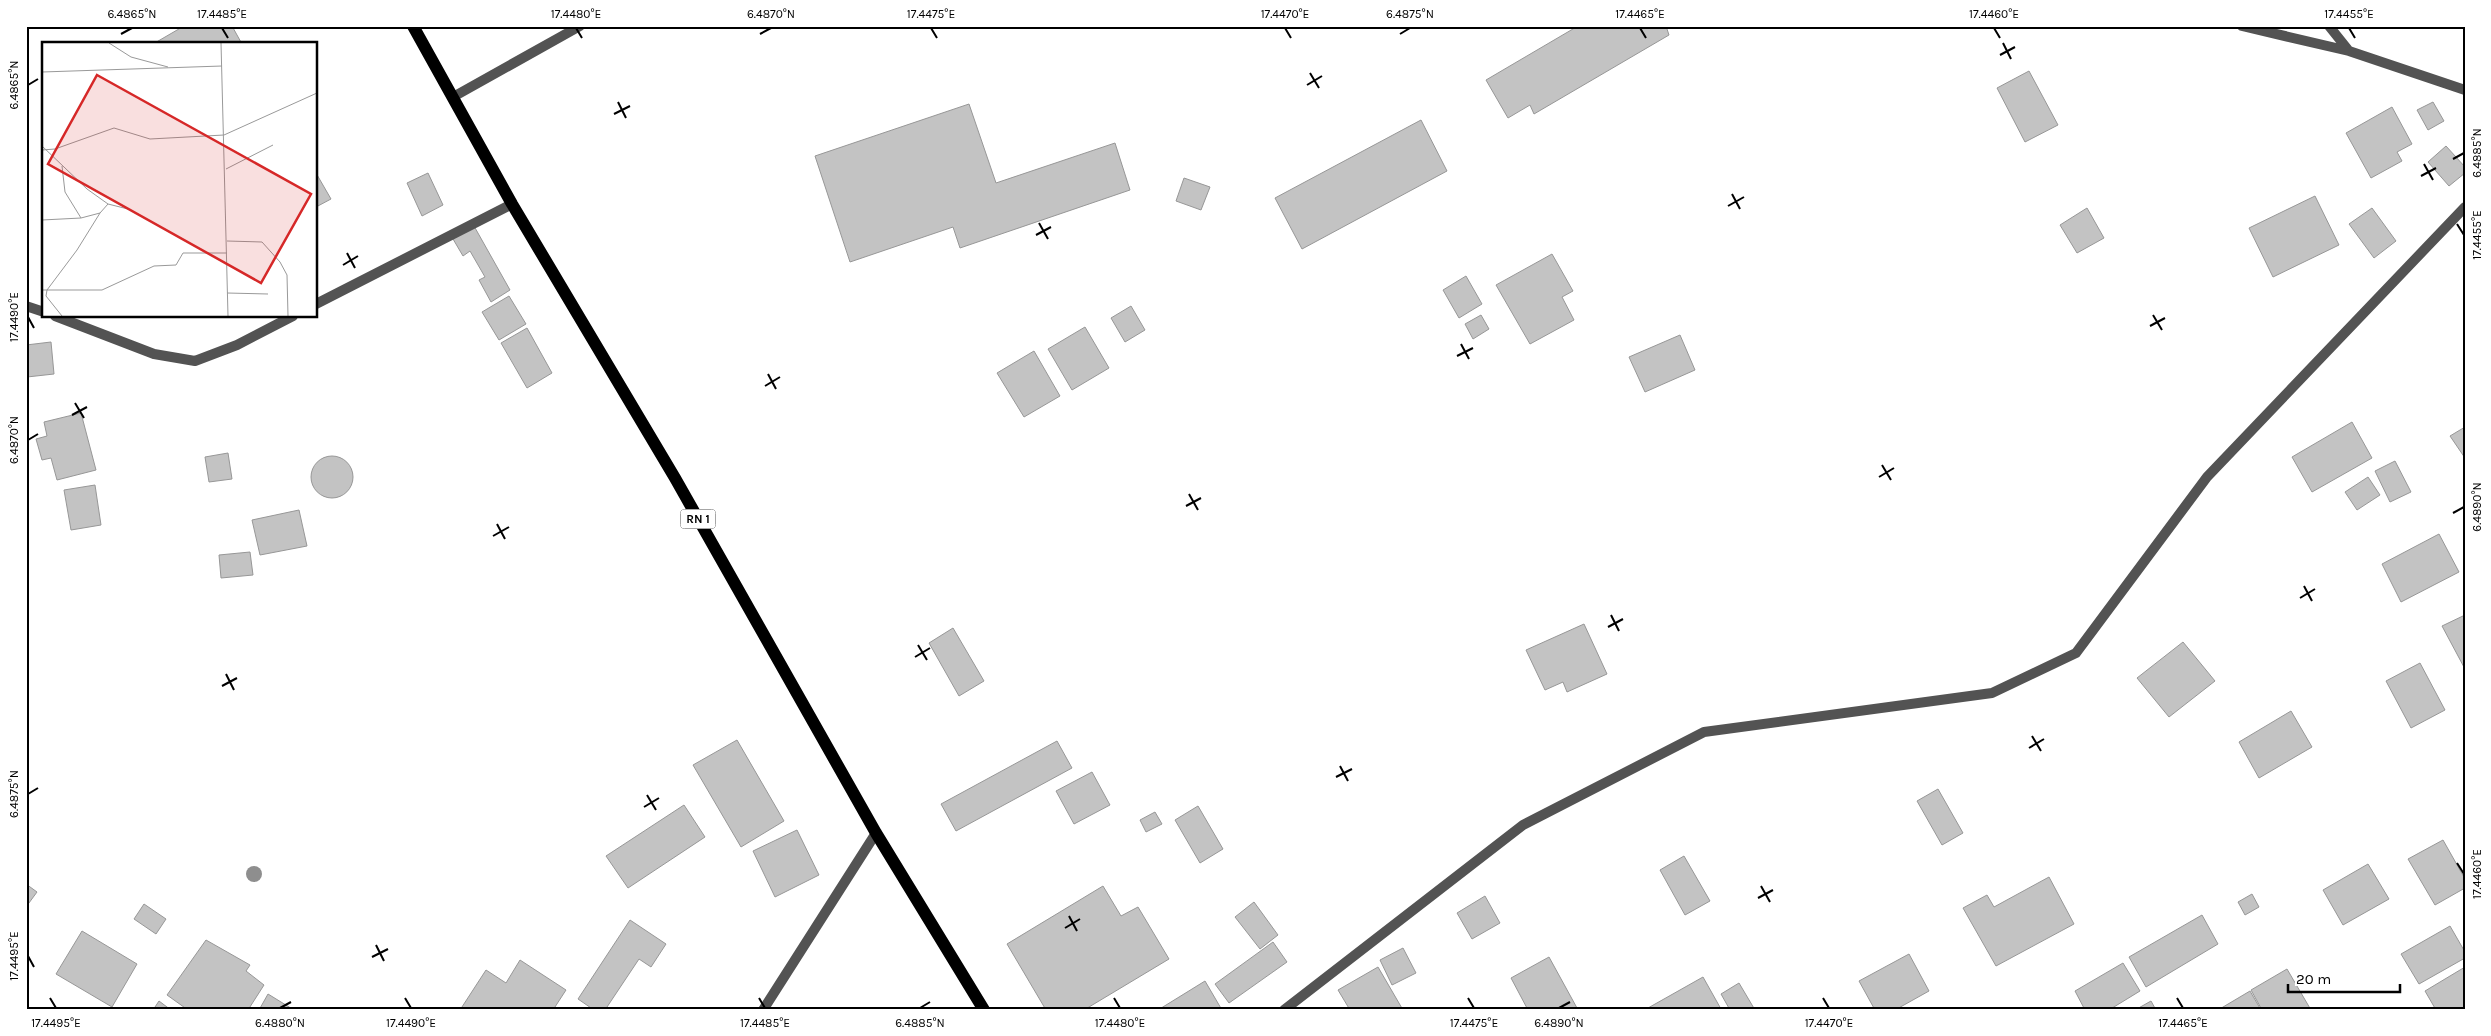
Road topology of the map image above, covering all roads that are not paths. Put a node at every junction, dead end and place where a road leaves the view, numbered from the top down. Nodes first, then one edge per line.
1 (414, 26) edge
2 (580, 26) edge
3 (2242, 26) edge
4 (2329, 26) edge
5 (2350, 51) junction
6 (2465, 90) edge
7 (453, 97) junction
8 (512, 204) junction
9 (2465, 207) edge
10 (318, 303) edge
11 (26, 306) edge
12 (42, 311) edge
13 (60, 318) edge
14 (289, 318) edge
15 (876, 832) junction
16 (763, 1010) edge
17 (984, 1010) edge
18 (1284, 1010) edge

1 - 7 main road, RN 1
2 - 7 street
3 - 5 street
4 - 5 street
5 - 6 street
7 - 8 main road, RN 1
8 - 10 street
8 - 15 main road, RN 1
9 - 18 street
11 - 12 street
13 - 14 street
15 - 16 street
15 - 17 main road, RN 1

